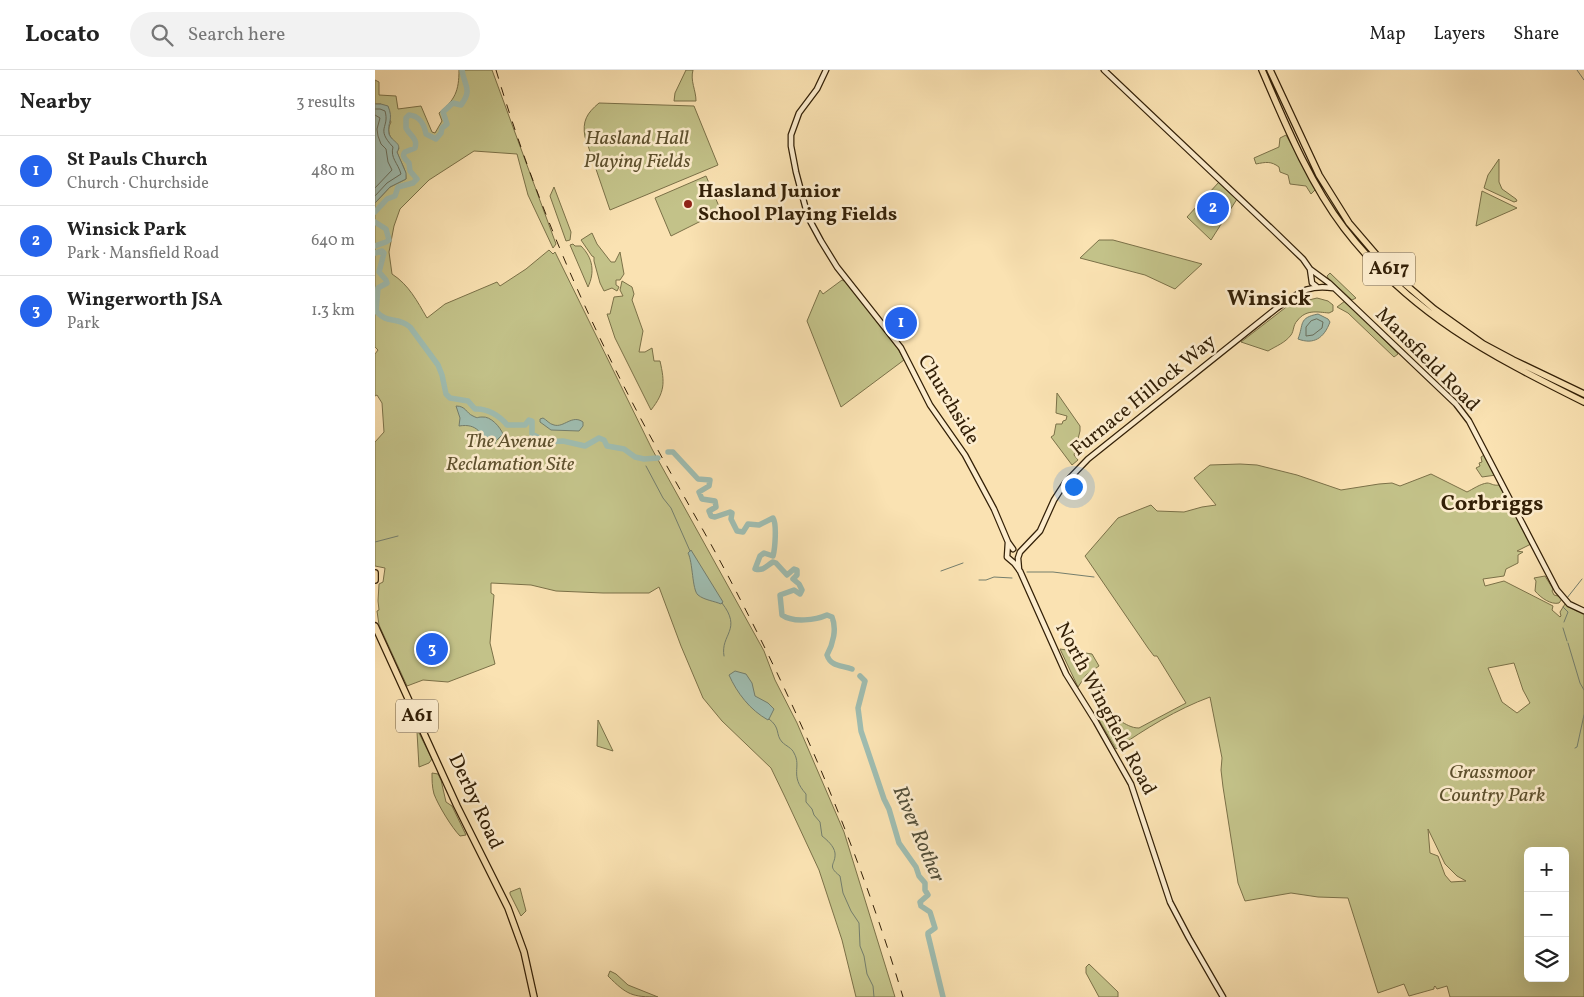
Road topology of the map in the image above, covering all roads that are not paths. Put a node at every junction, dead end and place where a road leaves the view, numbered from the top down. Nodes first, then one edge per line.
1 (826, 70) edge
2 (1105, 70) edge
3 (1262, 70) edge
4 (1270, 70) edge
5 (1310, 269) junction
6 (1320, 277) junction
7 (1311, 280) junction
8 (1317, 286) junction
9 (1333, 288) junction
10 (1306, 289) junction
11 (1584, 394) edge
12 (1584, 402) edge
13 (1008, 542) junction
14 (1024, 548) junction
15 (1014, 549) junction
16 (1007, 553) junction
17 (1019, 556) junction
18 (1013, 561) junction
19 (1020, 571) junction
20 (375, 573) edge
21 (375, 580) edge
22 (1584, 611) edge
23 (375, 626) edge
24 (533, 997) edge
25 (1223, 997) edge

1 - 13 main road, Churchside
2 - 5 main road, Mansfield Road
3 - 12 highway, A617
4 - 11 highway, A617
5 - 6 main road, Mansfield Road
5 - 7 main road, Mansfield Road
6 - 7 main road
6 - 8 main road
6 - 9 main road, Mansfield Road
7 - 8 main road
7 - 10 main road, Furnace Hillock Way
8 - 9 main road
8 - 10 main road, Furnace Hillock Way
9 - 22 main road, Mansfield Road
10 - 14 main road, Furnace Hillock Way
13 - 15 main road, Churchside
13 - 16 main road, Churchside
14 - 15 main road
14 - 17 main road, Furnace Hillock Way
15 - 16 main road
15 - 17 main road, Churchside
16 - 18 main road, North Wingfield Road
17 - 18 main road
17 - 19 main road, North Wingfield Road
18 - 19 main road, North Wingfield Road
19 - 25 main road, North Wingfield Road
20 - 21 highway
23 - 24 highway, Derby Road / A61

